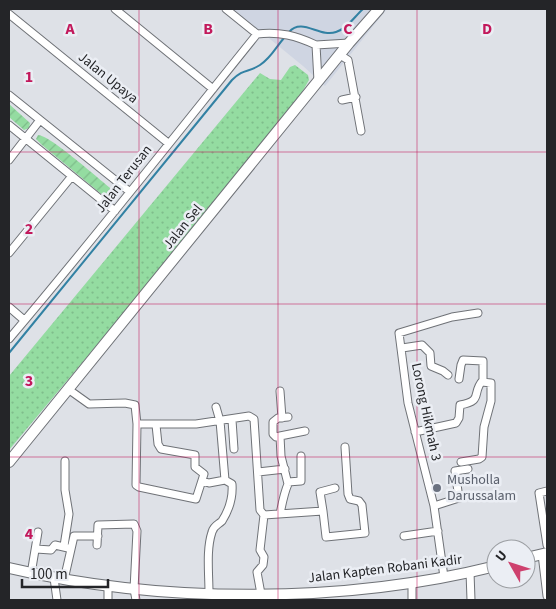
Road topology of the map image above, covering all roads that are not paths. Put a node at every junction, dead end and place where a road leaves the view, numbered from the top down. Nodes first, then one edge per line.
1 (115, 9) edge
2 (226, 9) edge
3 (379, 9) edge
4 (9, 14) edge
5 (257, 34) junction
6 (349, 43) junction
7 (316, 45) junction
8 (340, 54) junction
9 (318, 82) junction
10 (213, 89) junction
11 (9, 95) edge
12 (356, 97) junction
13 (342, 100) dead end
14 (40, 120) junction
15 (9, 125) edge
16 (361, 131) dead end
17 (26, 139) junction
18 (168, 143) junction
19 (9, 160) edge
20 (72, 176) junction
21 (130, 192) junction
22 (115, 211) junction
23 (9, 253) edge
24 (9, 307) edge
25 (478, 313) dead end
26 (24, 320) junction
27 (9, 338) edge
28 (402, 348) junction
29 (448, 376) dead end
30 (459, 378) dead end
31 (482, 382) junction
32 (68, 389) junction
33 (280, 391) dead end
34 (216, 407) dead end
35 (232, 420) junction
36 (220, 421) junction
37 (137, 424) junction
38 (156, 425) junction
39 (306, 431) dead end
40 (415, 432) junction
41 (280, 436) junction
42 (345, 446) dead end
43 (234, 449) dead end
44 (301, 456) dead end
45 (65, 461) dead end
46 (9, 462) edge
47 (461, 462) dead end
48 (285, 469) junction
49 (468, 469) dead end
50 (258, 472) junction
51 (225, 480) junction
52 (202, 481) junction
53 (288, 482) junction
54 (335, 488) dead end
55 (547, 491) edge
56 (468, 496) dead end
57 (458, 498) junction
58 (434, 506) junction
59 (323, 510) junction
60 (280, 514) junction
61 (264, 515) junction
62 (438, 531) junction
63 (38, 532) dead end
64 (70, 536) junction
65 (98, 536) junction
66 (404, 536) dead end
67 (97, 545) dead end
68 (68, 548) junction
69 (36, 549) junction
70 (546, 551) edge
71 (9, 568) edge
72 (486, 568) edge
73 (470, 572) junction
74 (32, 574) junction
75 (444, 577) junction
76 (59, 579) junction
77 (412, 582) junction
78 (108, 587) junction
79 (134, 589) junction
80 (209, 593) junction
81 (260, 594) junction
82 (176, 596) edge
83 (333, 596) edge
84 (547, 596) edge
85 (249, 597) edge
86 (57, 600) edge
87 (108, 600) edge
88 (136, 600) edge
89 (412, 600) edge
90 (471, 600) edge

1 - 10 street
2 - 5 street
3 - 6 street, Jalan Sel
4 - 18 street, Jalan Upaya
5 - 7 street
5 - 10 street, Jalan Terusan
6 - 7 street
6 - 8 street, Jalan Sel
7 - 9 street
8 - 9 street, Jalan Sel
8 - 12 street
9 - 32 street, Jalan Sel
10 - 18 street, Jalan Terusan
11 - 14 street
12 - 13 street
12 - 16 street
14 - 17 street
14 - 21 street
15 - 17 street
17 - 19 street
17 - 20 street
18 - 21 street, Jalan Terusan
20 - 22 street
20 - 23 street
21 - 22 street, Jalan Terusan
22 - 26 street, Jalan Terusan
24 - 26 street
25 - 28 street, Lorong Hikmah 3
26 - 27 street, Jalan Terusan
28 - 29 street
28 - 40 street, Lorong Hikmah 3
30 - 31 street
31 - 40 street
31 - 47 street
32 - 37 street
32 - 46 street, Jalan Sel
33 - 41 street
34 - 36 street
35 - 36 street
35 - 43 street
35 - 50 street
36 - 38 street
36 - 51 street
37 - 38 street
37 - 52 street
38 - 52 street
39 - 41 street
40 - 58 street, Lorong Hikmah 3
41 - 48 street
42 - 59 street
44 - 53 street
45 - 64 street
48 - 50 street
48 - 53 street
49 - 57 street
50 - 61 street
51 - 52 street
51 - 80 street
53 - 60 street
54 - 59 street
55 - 70 street
56 - 57 street
57 - 58 street
58 - 62 street, Lorong Hikmah 3
59 - 60 street
60 - 61 street
61 - 81 street
62 - 66 street
62 - 75 street, Lorong Hikmah 3
63 - 69 street
64 - 65 street
64 - 68 street
65 - 67 street
65 - 79 street
68 - 69 street
68 - 76 street
69 - 74 street
70 - 84 street
71 - 74 street, Jalan Kapten Robani Kadir
72 - 73 street, Jalan Kapten Robani Kadir
73 - 75 street, Jalan Kapten Robani Kadir
73 - 90 street
74 - 76 street, Jalan Kapten Robani Kadir
75 - 77 street, Jalan Kapten Robani Kadir
76 - 78 street, Jalan Kapten Robani Kadir
76 - 86 street
77 - 83 street, Jalan Kapten Robani Kadir
77 - 89 street
78 - 79 street, Jalan Kapten Robani Kadir
78 - 87 street
79 - 82 street, Jalan Kapten Robani Kadir
79 - 88 street
80 - 82 street, Jalan Kapten Robani Kadir
80 - 85 street, Jalan Kapten Robani Kadir
81 - 83 street, Jalan Kapten Robani Kadir
81 - 85 street, Jalan Kapten Robani Kadir

